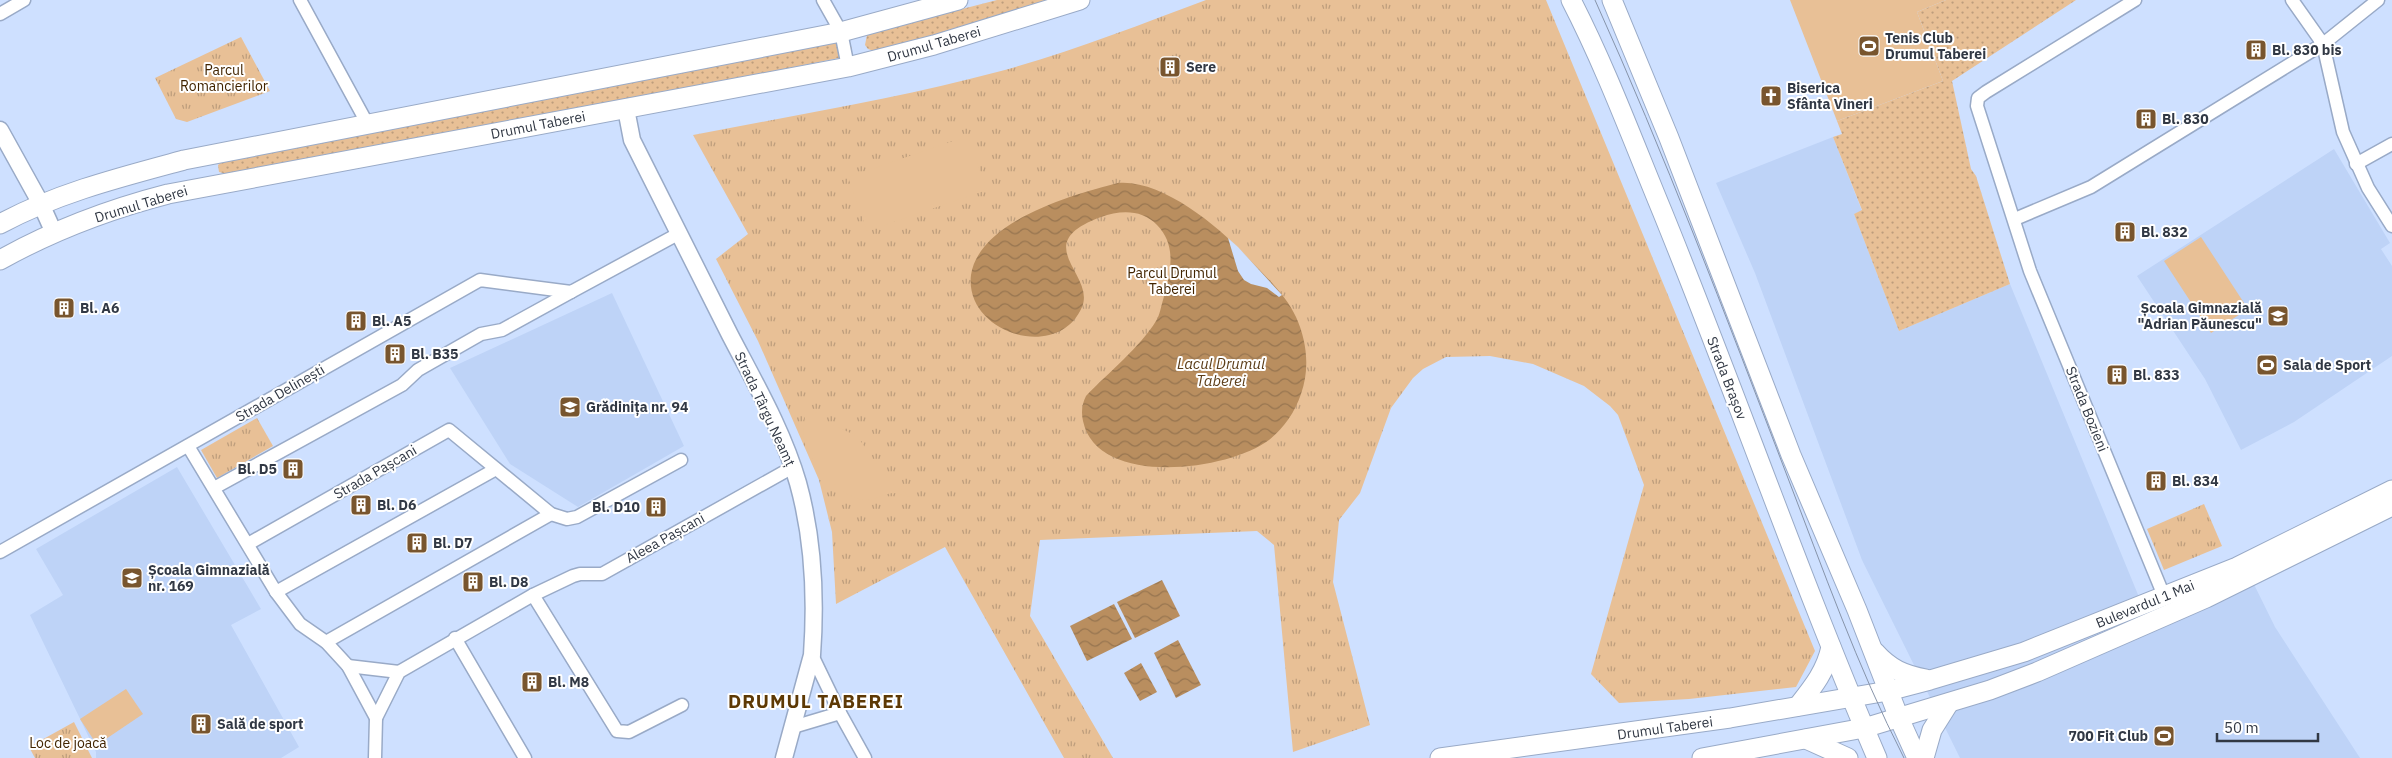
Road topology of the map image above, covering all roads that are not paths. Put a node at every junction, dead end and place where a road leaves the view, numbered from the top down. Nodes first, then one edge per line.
1 (24, 0) edge
2 (300, 0) edge
3 (822, 0) edge
4 (958, 0) edge
5 (1080, 0) edge
6 (1571, 0) edge
7 (1612, 0) edge
8 (2135, 0) edge
9 (2292, 0) edge
10 (2378, 0) edge
11 (0, 14) edge
12 (841, 32) junction
13 (2323, 44) junction
14 (848, 67) junction
15 (626, 109) junction
16 (367, 123) junction
17 (0, 130) edge
18 (2392, 144) edge
19 (212, 154) junction
20 (2356, 164) junction
21 (220, 183) junction
22 (41, 204) junction
23 (2015, 219) junction
24 (0, 224) edge
25 (2392, 226) edge
26 (54, 233) junction
27 (678, 234) junction
28 (0, 260) edge
29 (571, 292) junction
30 (188, 446) junction
31 (681, 460) dead end
32 (793, 467) junction
33 (496, 469) junction
34 (214, 488) junction
35 (2392, 490) edge
36 (2392, 506) edge
37 (551, 514) junction
38 (248, 544) junction
39 (0, 552) edge
40 (276, 592) junction
41 (533, 595) junction
42 (2164, 596) junction
43 (455, 638) junction
44 (326, 642) junction
45 (1831, 647) junction
46 (1872, 648) junction
47 (812, 655) junction
48 (348, 666) junction
49 (399, 672) junction
50 (1930, 680) junction
51 (1888, 691) junction
52 (1851, 698) junction
53 (1949, 703) junction
54 (682, 704) dead end
55 (1798, 706) junction
56 (840, 713) junction
57 (376, 718) junction
58 (1899, 718) junction
59 (794, 727) junction
60 (1864, 728) junction
61 (1806, 739) junction
62 (375, 758) edge
63 (525, 758) edge
64 (784, 758) edge
65 (865, 758) edge
66 (1440, 758) edge
67 (1702, 758) edge
68 (1848, 758) edge
69 (1877, 758) edge
70 (1917, 758) edge
71 (1924, 758) edge

1 - 11 street
2 - 16 street
3 - 12 street
4 - 12 main road
5 - 14 main road, Drumul Taberei
6 - 45 main road, Strada Brașov
7 - 46 main road
8 - 23 street, Strada Bozieni
9 - 13 street
10 - 13 street
12 - 14 street
12 - 16 main road
13 - 20 street
13 - 23 street
14 - 15 main road, Drumul Taberei
15 - 21 main road, Drumul Taberei
15 - 27 street, Strada Târgu Neamț
16 - 19 main road
17 - 22 street
18 - 20 street
19 - 21 main road
19 - 22 main road
20 - 25 street
21 - 26 main road, Drumul Taberei
22 - 24 main road
22 - 26 street
23 - 42 street, Strada Bozieni
26 - 28 main road, Drumul Taberei
27 - 29 street
27 - 32 street, Strada Târgu Neamț
29 - 30 street, Strada Delinești
29 - 34 street
30 - 34 street
30 - 39 street, Strada Delinești
31 - 37 street
32 - 41 street, Aleea Pașcani
32 - 47 street, Strada Târgu Neamț
33 - 37 street, Strada Pașcani
33 - 38 street, Strada Pașcani
33 - 40 street
34 - 38 street
35 - 42 main road, Bulevardul 1 Mai
36 - 53 main road, Bulevardul 1 Mai
37 - 44 street
38 - 40 street
40 - 44 street
41 - 43 street, Aleea Pașcani
41 - 54 street
42 - 50 main road, Bulevardul 1 Mai
43 - 49 street, Aleea Pașcani
43 - 63 street
44 - 48 street
45 - 52 main road, Strada Brașov
45 - 55 main road
46 - 50 main road
46 - 51 main road
47 - 56 street
47 - 59 street, Strada Târgu Neamț
48 - 49 street
48 - 57 street
49 - 57 street
50 - 51 main road, Bulevardul 1 Mai
51 - 52 main road, Drumul Taberei
51 - 58 main road
52 - 55 main road, Drumul Taberei
52 - 60 main road, Strada Brașov
53 - 58 main road, Bulevardul 1 Mai
53 - 71 main road
55 - 66 main road, Drumul Taberei
56 - 59 street
56 - 65 street
57 - 62 street
58 - 60 main road
58 - 70 main road
59 - 64 street, Strada Târgu Neamț
60 - 61 main road
60 - 69 main road, Strada Brașov
61 - 67 main road
61 - 68 main road

